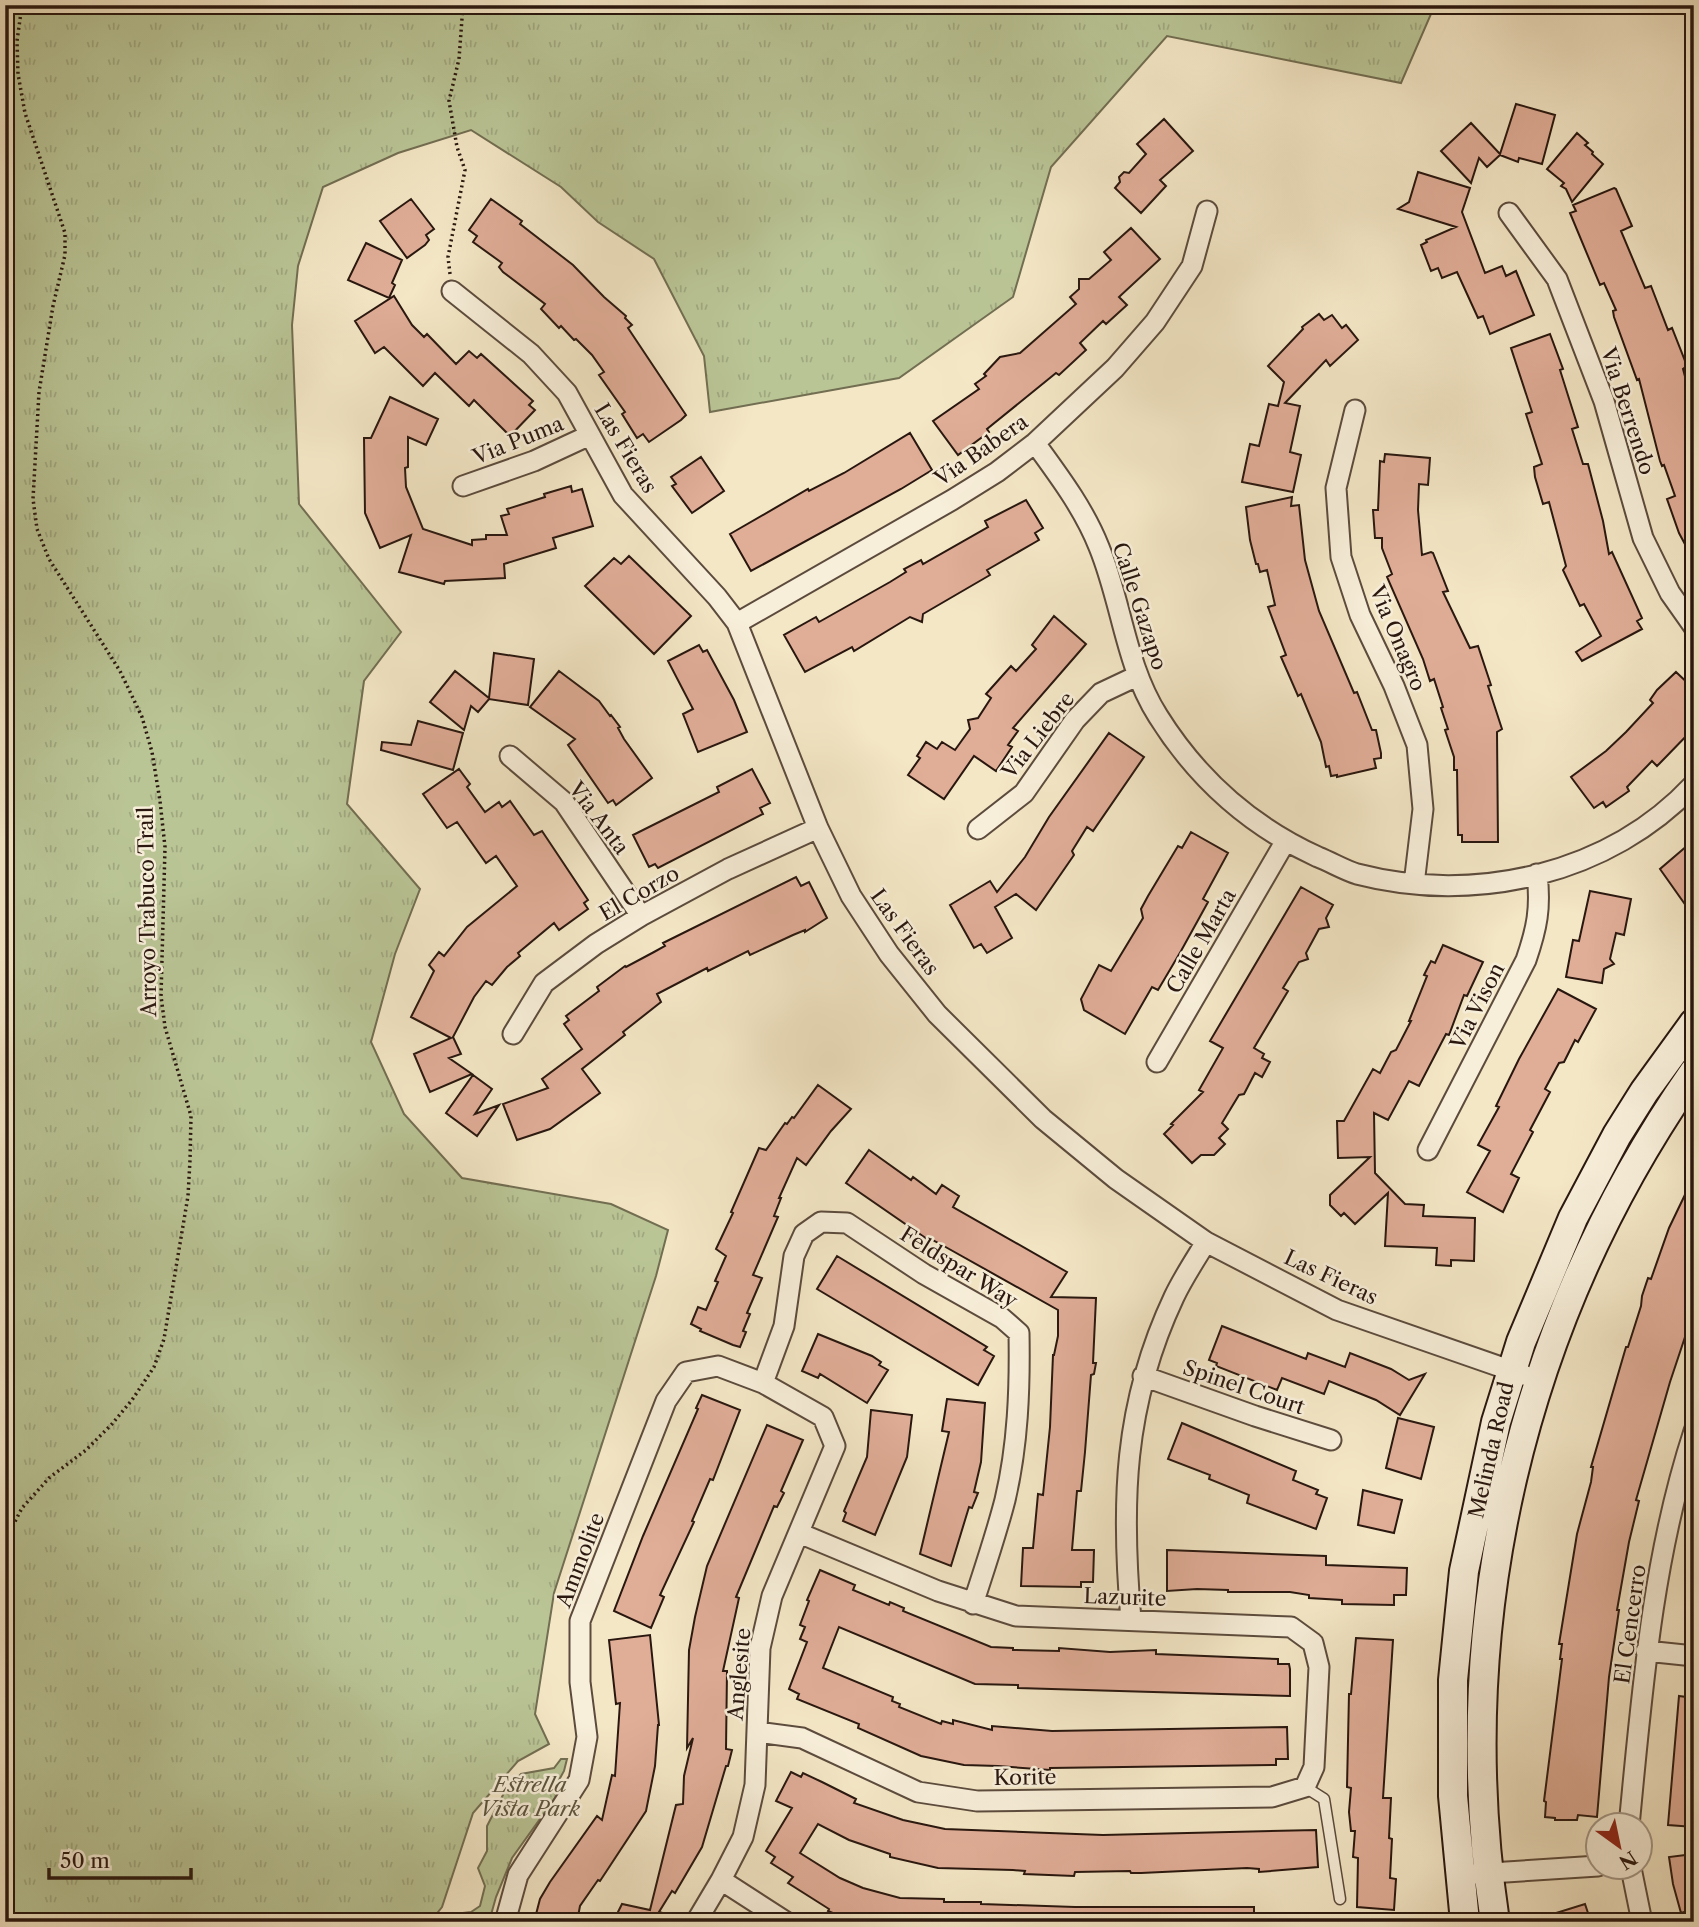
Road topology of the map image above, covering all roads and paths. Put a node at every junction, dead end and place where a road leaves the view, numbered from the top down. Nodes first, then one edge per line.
1 (22, 5) edge
2 (463, 5) edge
3 (1207, 211) dead end
4 (1508, 213) dead end
5 (452, 291) joint
6 (1355, 410) dead end
7 (590, 435) junction
8 (1035, 443) junction
9 (463, 486) dead end
10 (737, 623) junction
11 (1694, 627) edge
12 (1137, 676) junction
13 (510, 756) dead end
14 (1692, 790) edge
15 (818, 828) junction
16 (978, 829) dead end
17 (1285, 842) junction
18 (1536, 874) junction
19 (1414, 884) junction
20 (641, 916) junction
21 (1694, 1023) edge
22 (513, 1034) dead end
23 (1157, 1062) dead end
24 (1694, 1072) edge
25 (1428, 1150) dead end
26 (1206, 1242) junction
27 (1510, 1370) junction
28 (1143, 1376) junction
29 (1538, 1380) junction
30 (763, 1382) junction
31 (1694, 1432) edge
32 (1331, 1440) dead end
33 (799, 1533) junction
34 (5, 1541) edge
35 (973, 1604) junction
36 (1131, 1620) junction
37 (1646, 1651) junction
38 (1694, 1656) edge
39 (757, 1732) junction
40 (1305, 1787) junction
41 (1630, 1812) edge
42 (1584, 1867) edge
43 (1488, 1873) junction
44 (1459, 1875) junction
45 (721, 1880) junction
46 (1634, 1882) edge
47 (1340, 1899) dead end
48 (505, 1922) edge
49 (696, 1922) edge
50 (786, 1922) edge
51 (1465, 1922) edge
52 (1495, 1922) edge
53 (1642, 1922) edge

1 - 34 path, Arroyo Trabuco Trail
2 - 5 path
3 - 8 street, Via Babera
4 - 11 street, Via Berrendo
5 - 7 street, Las Fieras
6 - 19 street, Via Onagro
7 - 9 street, Via Puma
7 - 10 street, Las Fieras
8 - 10 street, Via Babera
8 - 12 street, Calle Gazapo
10 - 15 street, Las Fieras
12 - 16 street, Via Liebre
12 - 17 street, Calle Gazapo
13 - 20 street, Via Anta
14 - 18 street, Calle Gazapo
15 - 20 street, El Corzo
15 - 26 street, Las Fieras
17 - 19 street, Calle Gazapo
17 - 23 street, Calle Marta
18 - 19 street, Calle Gazapo
18 - 25 street, Via Vison
20 - 22 street, El Corzo
21 - 27 main road, Melinda Road
24 - 29 main road, Melinda Road
26 - 27 street, Las Fieras
26 - 28 street
27 - 29 street, Las Fieras
27 - 44 main road, Melinda Road
28 - 32 street, Spinel Court
28 - 36 street
29 - 43 main road, Melinda Road
30 - 33 street, Anglesite
30 - 35 street, Feldspar Way
30 - 48 street, Ammolite
31 - 37 street, El Cencerro
33 - 35 street, Lazurite
33 - 39 street, Anglesite
35 - 36 street, Lazurite
36 - 40 street, Lazurite
37 - 38 street
37 - 41 street, El Cencerro
39 - 40 street, Korite
39 - 45 street, Anglesite
40 - 47 lane
42 - 43 street
43 - 44 street
43 - 52 main road, Melinda Road
44 - 51 main road, Melinda Road
45 - 49 street, Anglesite
45 - 50 street
46 - 53 street

